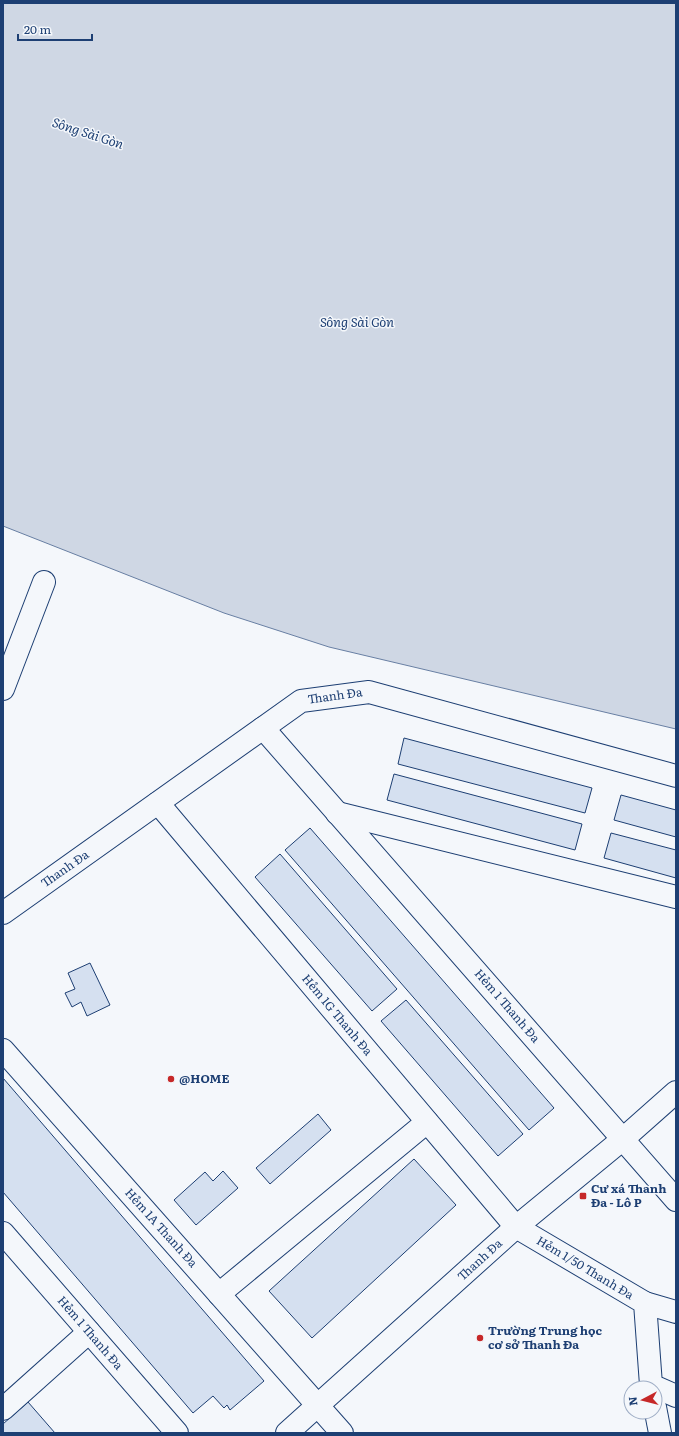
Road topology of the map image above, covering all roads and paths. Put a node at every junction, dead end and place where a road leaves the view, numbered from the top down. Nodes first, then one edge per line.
1 (44, 582) dead end
2 (3, 689) edge
3 (263, 728) junction
4 (676, 776) edge
5 (158, 803) junction
6 (338, 813) junction
7 (676, 897) edge
8 (5, 908) edge
9 (3, 1050) edge
10 (676, 1092) edge
11 (427, 1122) junction
12 (623, 1139) junction
13 (676, 1200) edge
14 (516, 1227) junction
15 (3, 1233) edge
16 (219, 1294) junction
17 (645, 1303) junction
18 (676, 1312) edge
19 (89, 1332) junction
20 (651, 1380) edge
21 (663, 1391) edge
22 (676, 1396) edge
23 (318, 1405) junction
24 (3, 1409) edge
25 (658, 1420) edge
26 (177, 1433) edge
27 (287, 1433) edge
28 (342, 1433) edge
29 (660, 1433) edge

1 - 2 street
3 - 4 street, Thanh Đa
3 - 5 street, Thanh Đa
3 - 6 street, Hẻm 1 Thanh Đa
5 - 8 street, Thanh Đa
5 - 11 street, Hẻm 1G Thanh Đa
6 - 7 street
6 - 12 street, Hẻm 1 Thanh Đa
9 - 16 street, Hẻm 1A Thanh Đa
10 - 12 street, Thanh Đa
11 - 14 street, Hẻm 1G Thanh Đa
11 - 16 street
12 - 13 street, Hẻm 1 Thanh Đa
12 - 14 street, Thanh Đa
14 - 17 street, Hẻm 1/50 Thanh Đa
14 - 23 street, Thanh Đa
15 - 19 street, Hẻm 1 Thanh Đa
16 - 23 street, Hẻm 1A Thanh Đa
17 - 18 street
17 - 20 street, Hẻm 1/50 Thanh Đa
19 - 24 street
19 - 26 street, Hẻm 1 Thanh Đa
21 - 22 street, Hẻm 1/50 Thanh Đa
23 - 27 street, Thanh Đa
23 - 28 street, Hẻm 1A Thanh Đa
25 - 29 street

